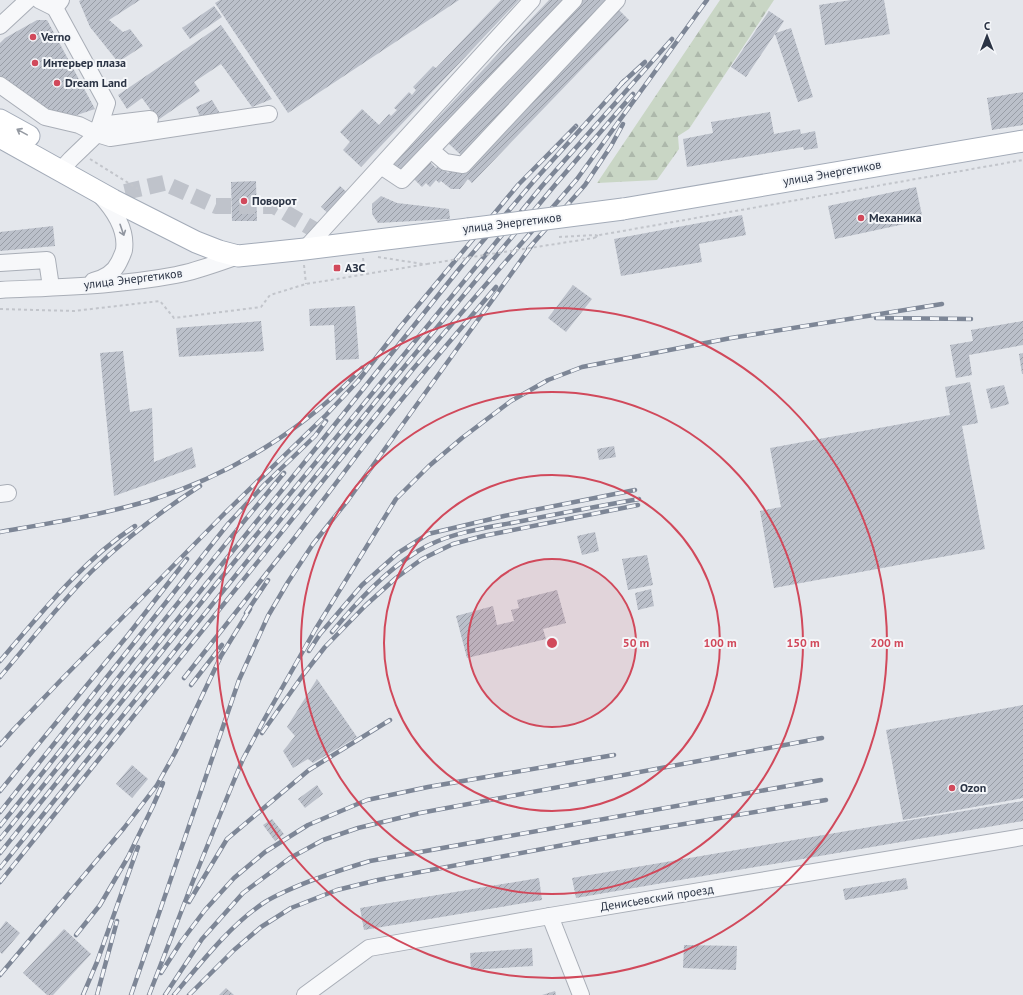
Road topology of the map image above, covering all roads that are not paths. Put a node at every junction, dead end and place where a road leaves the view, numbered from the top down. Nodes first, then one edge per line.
1 (28, 0) edge
2 (39, 0) edge
3 (532, 0) edge
4 (574, 0) edge
5 (617, 0) edge
6 (58, 4) edge
7 (0, 26) edge
8 (0, 85) edge
9 (269, 114) dead end
10 (150, 119) dead end
11 (0, 120) edge
12 (99, 130) junction
13 (0, 136) edge
14 (1023, 141) edge
15 (431, 150) junction
16 (70, 160) junction
17 (381, 166) junction
18 (92, 187) junction
19 (238, 256) junction
20 (305, 256) junction
21 (0, 263) edge
22 (76, 286) junction
23 (51, 287) junction
24 (0, 290) edge
25 (1023, 837) edge
26 (550, 916) junction
27 (305, 995) edge
28 (581, 995) edge

1 - 7 street
2 - 6 street
3 - 17 street
4 - 15 street
5 - 15 street
6 - 12 street
8 - 12 street
9 - 12 street
10 - 12 street
16 -> 11 main road
12 - 16 street
13 - 16 main road
14 - 20 main road, улица Энергетиков, bridge
15 - 17 street
16 - 18 main road
16 - 19 main road
17 - 20 street
18 - 19 main road
18 -> 22 street
19 - 20 main road, улица Энергетиков
19 - 22 street, улица Энергетиков
21 - 23 street
22 - 23 street, улица Энергетиков
23 - 24 street, улица Энергетиков
25 - 26 street, Денисьевский проезд
26 - 27 street, Денисьевский проезд
26 - 28 street

